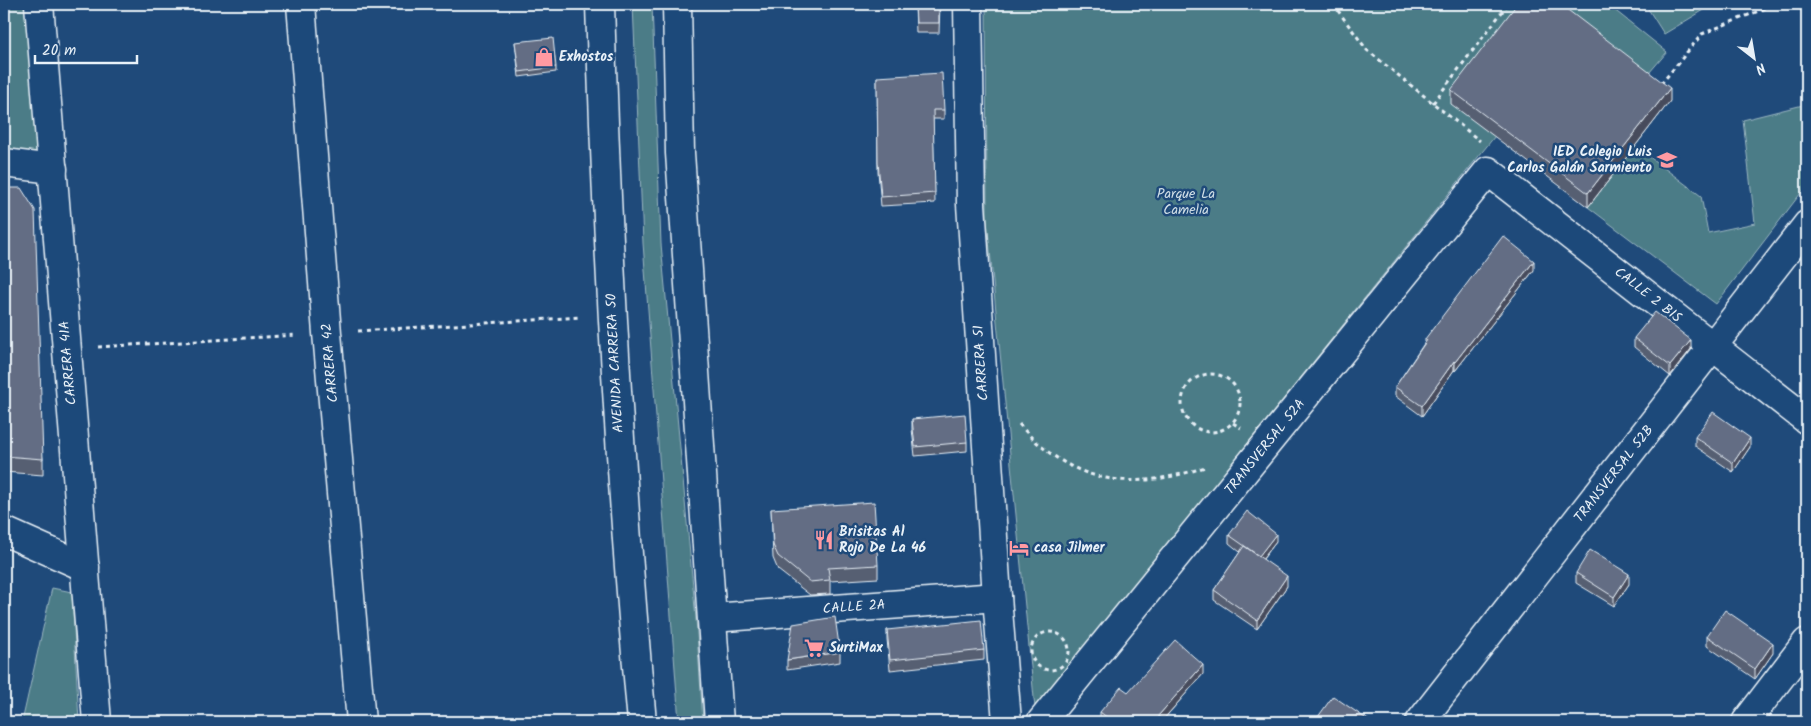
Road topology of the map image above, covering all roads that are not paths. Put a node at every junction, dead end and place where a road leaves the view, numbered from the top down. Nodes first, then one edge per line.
1 (39, 4) edge
2 (301, 4) edge
3 (600, 4) edge
4 (677, 4) edge
5 (968, 4) edge
6 (4, 163) edge
7 (53, 169) junction
8 (1488, 171) joint
9 (1807, 225) edge
10 (1713, 346) junction
11 (1807, 420) edge
12 (4, 531) edge
13 (84, 566) junction
14 (997, 597) junction
15 (712, 618) junction
16 (1807, 642) edge
17 (97, 722) edge
18 (361, 722) edge
19 (642, 722) edge
20 (719, 722) edge
21 (1007, 722) edge
22 (1041, 722) edge
23 (1420, 722) edge
24 (1746, 722) edge

1 - 7 street, CARRERA 41A
2 - 18 street, CARRERA 42
3 - 19 street, AVENIDA CARRERA 50
4 - 15 street
5 - 14 street, CARRERA 51
6 - 7 street
7 - 13 street, CARRERA 41A
8 - 10 street, CALLE 2 BIS
8 - 22 street, TRANSVERSAL 52A
9 - 10 street, TRANSVERSAL 52B
10 - 11 street, CALLE 2 BIS
10 - 23 street, TRANSVERSAL 52B
12 - 13 street
13 - 17 street, CARRERA 41A
14 - 15 street, CALLE 2A
14 - 21 street, CARRERA 51
15 - 20 street
16 - 24 street

